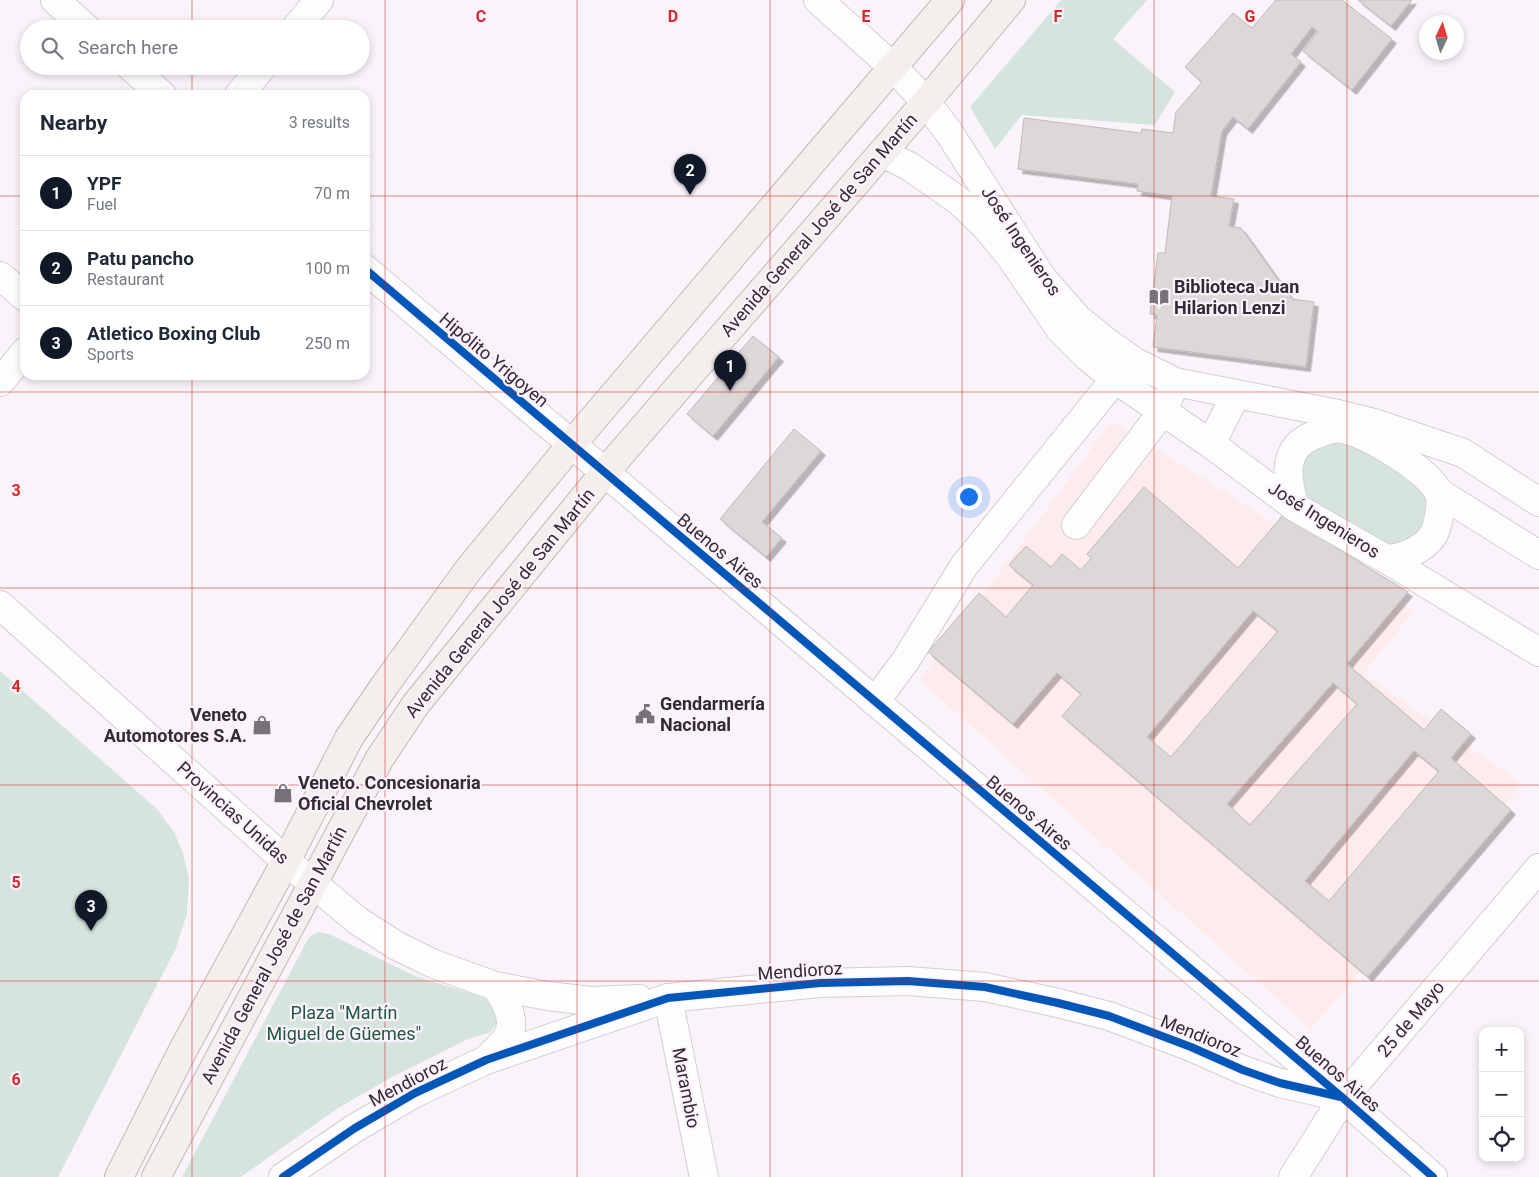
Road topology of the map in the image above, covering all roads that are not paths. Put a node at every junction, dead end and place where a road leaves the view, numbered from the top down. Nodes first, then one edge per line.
1 (55, 0) edge
2 (320, 0) edge
3 (818, 0) edge
4 (950, 0) edge
5 (1011, 0) edge
6 (77, 20) edge
7 (303, 20) edge
8 (893, 66) junction
9 (140, 75) edge
10 (255, 75) edge
11 (156, 90) edge
12 (242, 90) edge
13 (926, 102) junction
14 (882, 153) junction
15 (370, 273) edge
16 (0, 276) edge
17 (20, 293) edge
18 (20, 358) edge
19 (1125, 370) junction
20 (0, 382) edge
21 (1175, 382) junction
22 (1236, 394) junction
23 (1163, 411) junction
24 (1340, 421) junction
25 (1212, 444) junction
26 (571, 445) junction
27 (604, 472) junction
28 (1438, 492) junction
29 (1539, 502) edge
30 (1295, 507) junction
31 (1076, 525) dead end
32 (1539, 555) edge
33 (1386, 559) junction
34 (0, 605) edge
35 (1539, 652) edge
36 (875, 702) junction
37 (286, 861) junction
38 (1539, 868) edge
39 (312, 884) junction
40 (496, 986) junction
41 (668, 998) junction
42 (486, 1060) junction
43 (1343, 1098) junction
44 (119, 1177) edge
45 (156, 1177) edge
46 (282, 1177) edge
47 (704, 1177) edge
48 (1293, 1177) edge
49 (1433, 1177) edge

1 - 6 street
2 - 7 street
3 - 8 street, José Ingenieros
4 - 8 main road, Avenida General José de San Martín
5 - 13 main road, Avenida General José de San Martín
8 - 13 street, José Ingenieros
8 - 26 main road, Avenida General José de San Martín
9 - 11 street
10 - 12 street
13 - 14 main road, Avenida General José de San Martín
13 - 19 street, José Ingenieros
14 - 19 street
14 - 27 main road, Avenida General José de San Martín
15 - 26 street, Hipólito Yrigoyen
16 - 17 street
18 - 20 street
19 - 21 street
19 - 23 street, José Ingenieros
19 - 36 street
21 - 22 street
21 - 23 street
22 - 24 street
22 - 25 street
23 - 25 street, José Ingenieros
23 - 31 street
24 - 28 street
24 - 29 street
24 - 30 street
25 - 30 street, José Ingenieros
26 - 27 street, Hipólito Yrigoyen
26 - 37 main road, Avenida General José de San Martín
27 - 36 street, Buenos Aires
27 - 39 main road, Avenida General José de San Martín
28 - 32 street
28 - 33 street
30 - 33 street, José Ingenieros
33 - 35 street, José Ingenieros
34 - 37 street, Provincias Unidas
36 - 43 street, Buenos Aires
37 - 39 street, Provincias Unidas
37 - 44 main road, Avenida General José de San Martín
38 - 43 street, 25 de Mayo
39 - 40 street, Provincias Unidas
39 - 45 main road, Avenida General José de San Martín
40 - 41 street, Provincias Unidas
40 - 42 street
41 - 42 street, Mendioroz
41 - 43 street, Mendioroz
41 - 47 street, Marambio
42 - 46 street, Mendioroz
43 - 48 street, 25 de Mayo
43 - 49 street, Buenos Aires

